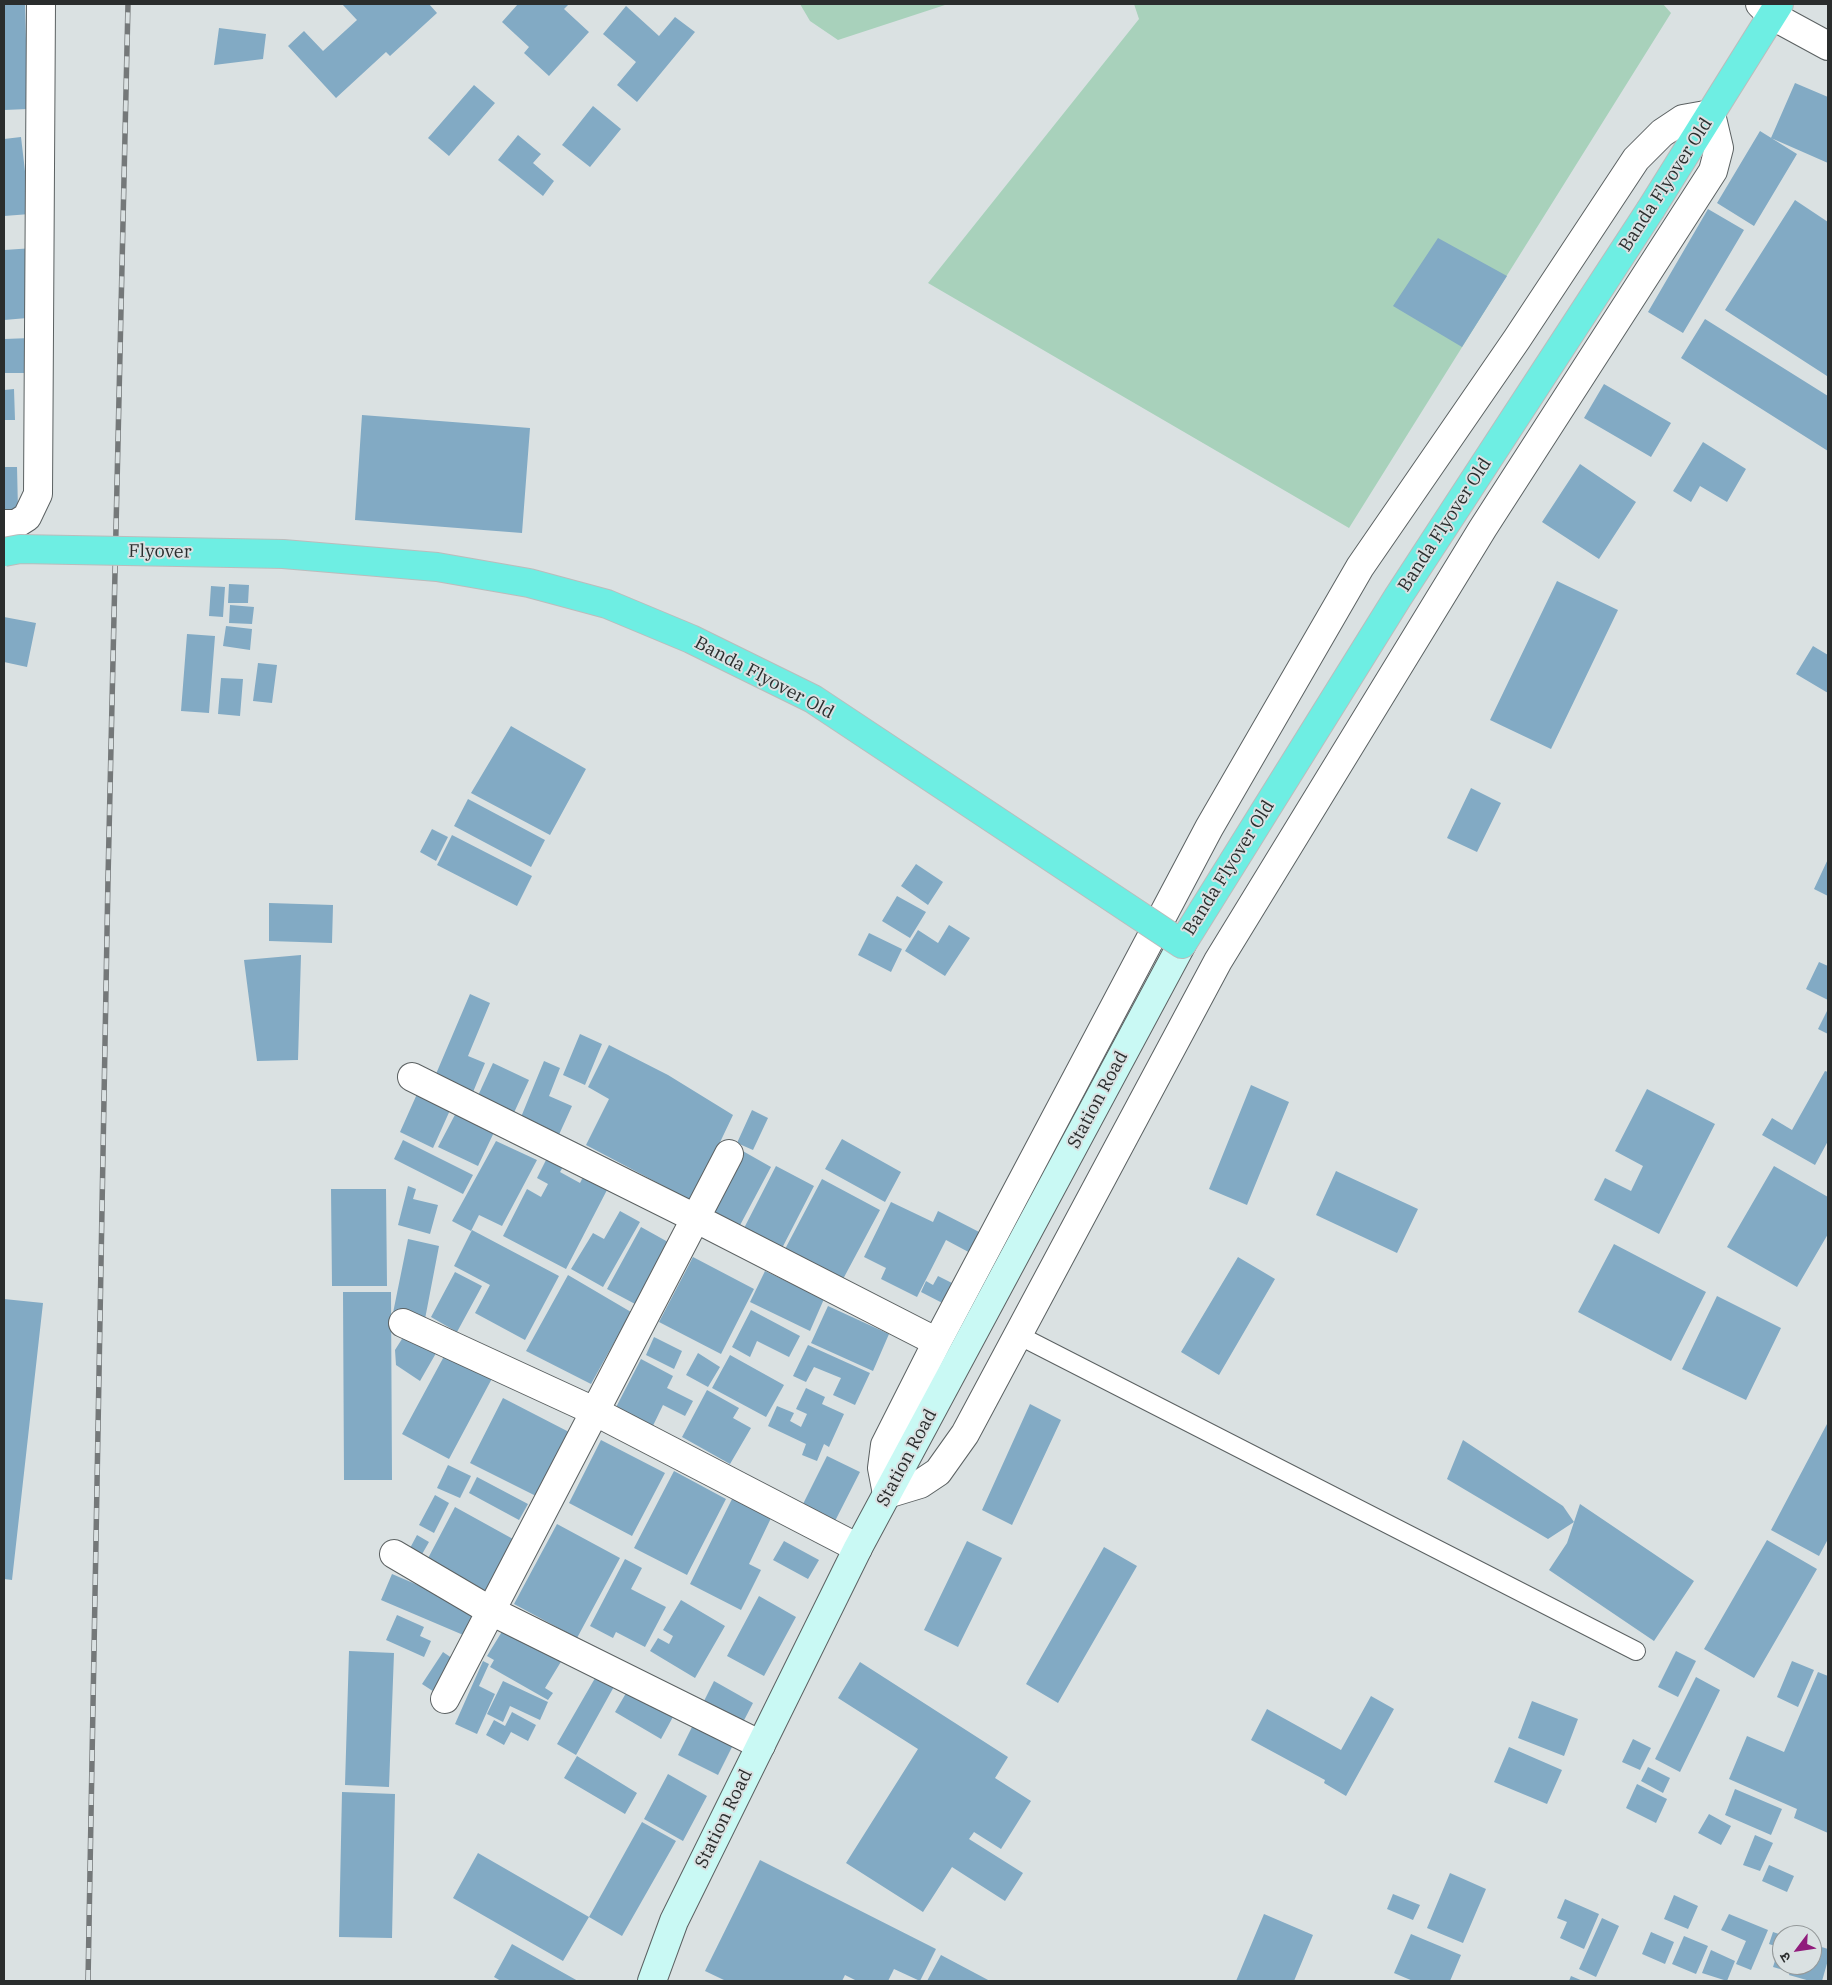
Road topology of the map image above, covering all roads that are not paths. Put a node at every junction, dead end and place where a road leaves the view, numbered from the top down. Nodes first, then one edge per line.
1 (41, 4) edge
2 (1770, 8) edge
3 (1828, 46) edge
4 (1711, 114) junction
5 (4, 524) edge
6 (4, 552) edge
7 (317, 557) joint
8 (1182, 944) junction
9 (412, 1077) dead end
10 (729, 1154) dead end
11 (695, 1218) junction
12 (403, 1323) dead end
13 (1018, 1335) junction
14 (937, 1342) junction
15 (594, 1411) junction
16 (887, 1494) junction
17 (858, 1548) junction
18 (394, 1554) dead end
19 (491, 1611) junction
20 (1636, 1651) dead end
21 (445, 1699) dead end
22 (760, 1745) junction
23 (652, 1981) edge

1 - 5 street
2 - 3 street
2 - 4 highway, Banda Flyover Old
4 - 8 highway, Banda Flyover Old, bridge
4 - 13 street
4 - 14 street
6 - 7 highway, Flyover, bridge
7 - 8 highway, Banda Flyover Old, bridge
8 - 16 main road, Station Road
9 - 11 street
10 - 11 street
11 - 14 street
11 - 15 street
12 - 15 street
13 - 16 street
13 - 20 lane
14 - 16 street
15 - 17 street
15 - 19 street
16 - 17 main road, Station Road
17 - 22 main road, Station Road
18 - 19 street
19 - 21 street
19 - 22 street
22 - 23 main road, Station Road

